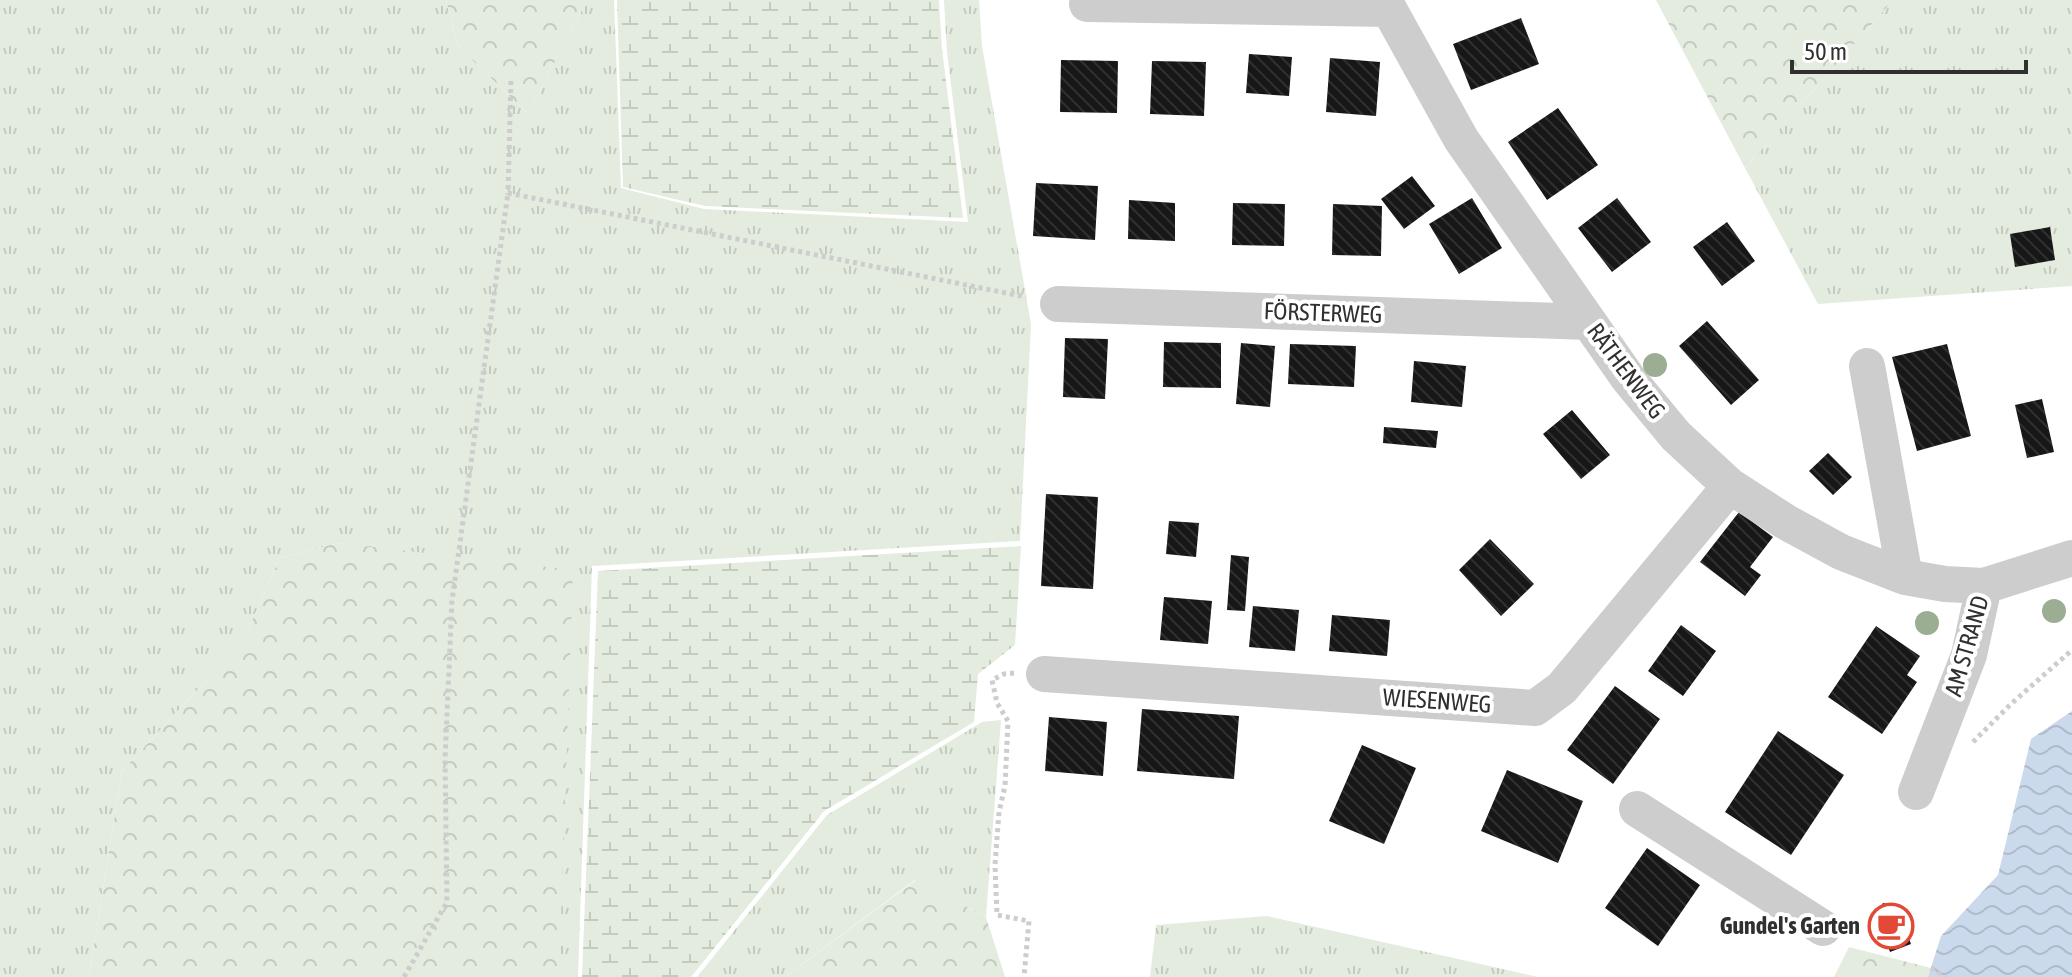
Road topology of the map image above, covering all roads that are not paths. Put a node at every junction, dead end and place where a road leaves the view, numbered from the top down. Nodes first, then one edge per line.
1 (1087, 4) dead end
2 (1199, 4) edge
3 (1386, 5) edge
4 (1058, 304) road end
5 (1588, 322) junction
6 (1867, 366) dead end
7 (1730, 486) junction
8 (2072, 558) edge
9 (1905, 577) junction
10 (1984, 586) junction
11 (1044, 674) road end
12 (1916, 792) dead end
13 (1637, 809) dead end
14 (1823, 928) dead end

1 - 2 street, RÄTHENWEG
2 - 3 street, RÄTHENWEG
3 - 5 street, RÄTHENWEG
4 - 5 street, FÖRSTERWEG
5 - 7 street, RÄTHENWEG
6 - 9 street
7 - 9 street, RÄTHENWEG
7 - 11 street, WIESENWEG
8 - 10 street, AM STRAND
9 - 10 street, RÄTHENWEG
10 - 12 street, AM STRAND
13 - 14 street

